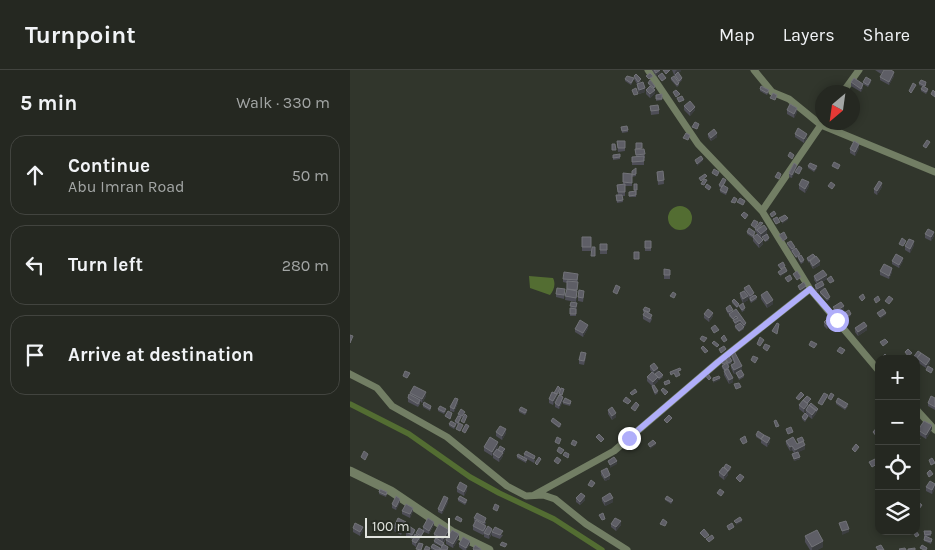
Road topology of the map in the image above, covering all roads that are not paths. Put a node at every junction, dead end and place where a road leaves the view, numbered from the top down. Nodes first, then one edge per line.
1 (648, 70) edge
2 (754, 70) edge
3 (859, 70) edge
4 (849, 85) edge
5 (815, 119) edge
6 (818, 130) edge
7 (836, 130) edge
8 (935, 172) edge
9 (762, 211) junction
10 (810, 289) junction
11 (875, 367) edge
12 (350, 374) edge
13 (920, 414) edge
14 (935, 430) edge
15 (350, 471) edge
16 (534, 495) junction
17 (489, 550) edge
18 (627, 550) edge

1 - 9 street
2 - 5 street
3 - 4 street
6 - 9 street
7 - 8 street
9 - 10 street
10 - 11 street
10 - 16 street
12 - 16 street
13 - 14 street
15 - 17 street
16 - 18 street

